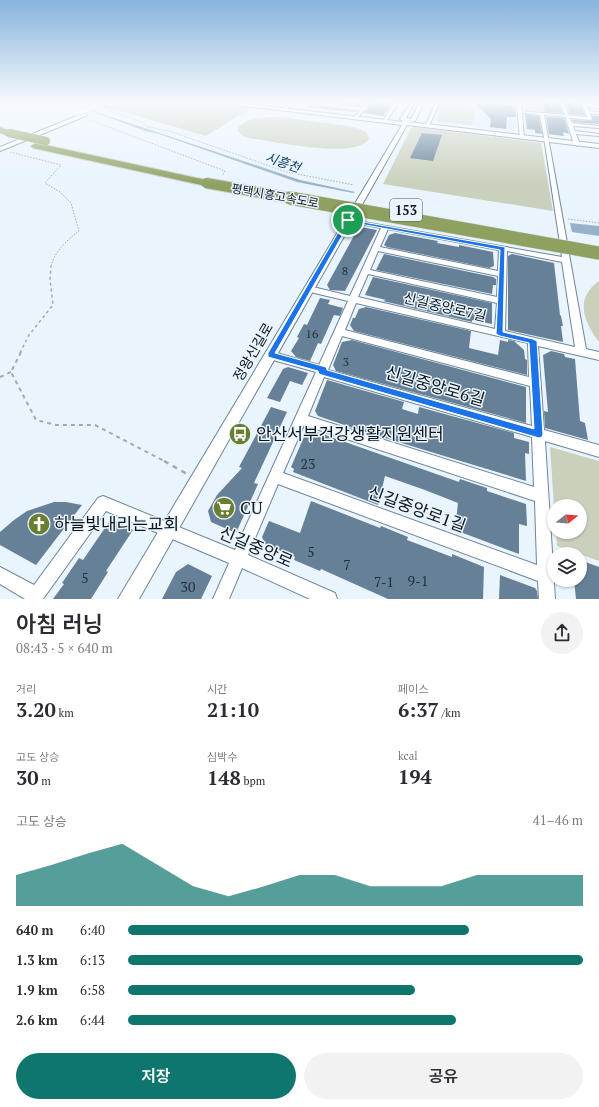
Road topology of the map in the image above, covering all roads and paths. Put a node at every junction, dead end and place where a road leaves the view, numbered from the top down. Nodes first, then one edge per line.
1 (39, 130) edge
2 (46, 130) edge
3 (119, 130) edge
4 (164, 130) edge
5 (401, 130) edge
6 (470, 130) edge
7 (521, 130) edge
8 (545, 130) edge
9 (4, 132) edge
10 (573, 132) joint
11 (599, 135) edge
12 (522, 136) junction
13 (0, 137) edge
14 (546, 139) junction
15 (577, 142) junction
16 (0, 144) edge
17 (599, 145) edge
18 (0, 150) edge
19 (8, 152) dead end
20 (214, 179) junction
21 (354, 185) dead end
22 (564, 218) dead end
23 (348, 220) junction
24 (599, 223) edge
25 (385, 227) junction
26 (599, 243) edge
27 (375, 248) junction
28 (503, 248) junction
29 (599, 253) edge
30 (566, 260) junction
31 (365, 271) junction
32 (502, 274) junction
33 (309, 289) junction
34 (353, 299) junction
35 (502, 301) junction
36 (340, 332) junction
37 (500, 334) junction
38 (533, 341) junction
39 (582, 352) junction
40 (270, 355) junction
41 (599, 356) edge
42 (323, 371) junction
43 (11, 372) junction
44 (0, 377) edge
45 (536, 383) junction
46 (301, 419) junction
47 (539, 434) junction
48 (599, 451) edge
49 (276, 477) junction
50 (198, 480) junction
51 (541, 496) junction
52 (168, 530) junction
53 (239, 559) junction
54 (0, 575) edge
55 (545, 576) junction
56 (35, 597) edge
57 (128, 599) edge
58 (221, 599) edge
59 (329, 599) edge
60 (547, 599) edge

1 - 16 street
2 - 18 street
3 - 20 path
4 - 21 path
5 - 23 street, 정왕신길로
6 - 12 street
7 - 12 street
8 - 14 street
9 - 20 highway, 평택시흥고속도로 / 153, bridge
10 - 11 street
10 - 15 street
12 - 14 street
13 - 20 highway, 평택시흥고속도로 / 153
14 - 15 street
14 - 30 street
15 - 17 street
19 - 43 path
20 - 26 highway, 평택시흥고속도로 / 153
20 - 29 highway, 평택시흥고속도로 / 153, bridge
22 - 24 path
23 - 25 street
23 - 33 street, 정왕신길로
25 - 27 street
25 - 28 street
27 - 31 street
27 - 32 street
28 - 30 street
28 - 32 street
30 - 39 street
31 - 34 street
31 - 35 street
32 - 35 street
33 - 34 street, 신길중앙로7길
33 - 40 street, 정왕신길로
34 - 36 street
34 - 37 street, 신길중앙로7길
35 - 37 street
36 - 42 street
36 - 45 street
37 - 38 street, 신길중앙로7길
38 - 39 street, 신길중앙로7길
38 - 45 street
39 - 41 street, 신길중앙로7길
40 - 42 street, 신길중앙로6길
40 - 50 street, 정왕신길로
42 - 46 street
42 - 47 street, 신길중앙로6길
43 - 44 path
43 - 50 path
45 - 47 street
46 - 49 street
46 - 51 street
47 - 48 street, 신길중앙로6길
47 - 51 street
49 - 53 street
49 - 55 street, 신길중앙로1길
50 - 52 street, 정왕신길로
51 - 55 street
52 - 53 street, 신길중앙로
52 - 56 street, 신길중앙로
52 - 57 street, 정왕신길로
53 - 58 street
53 - 59 street, 신길중앙로
54 - 56 street
55 - 60 street

